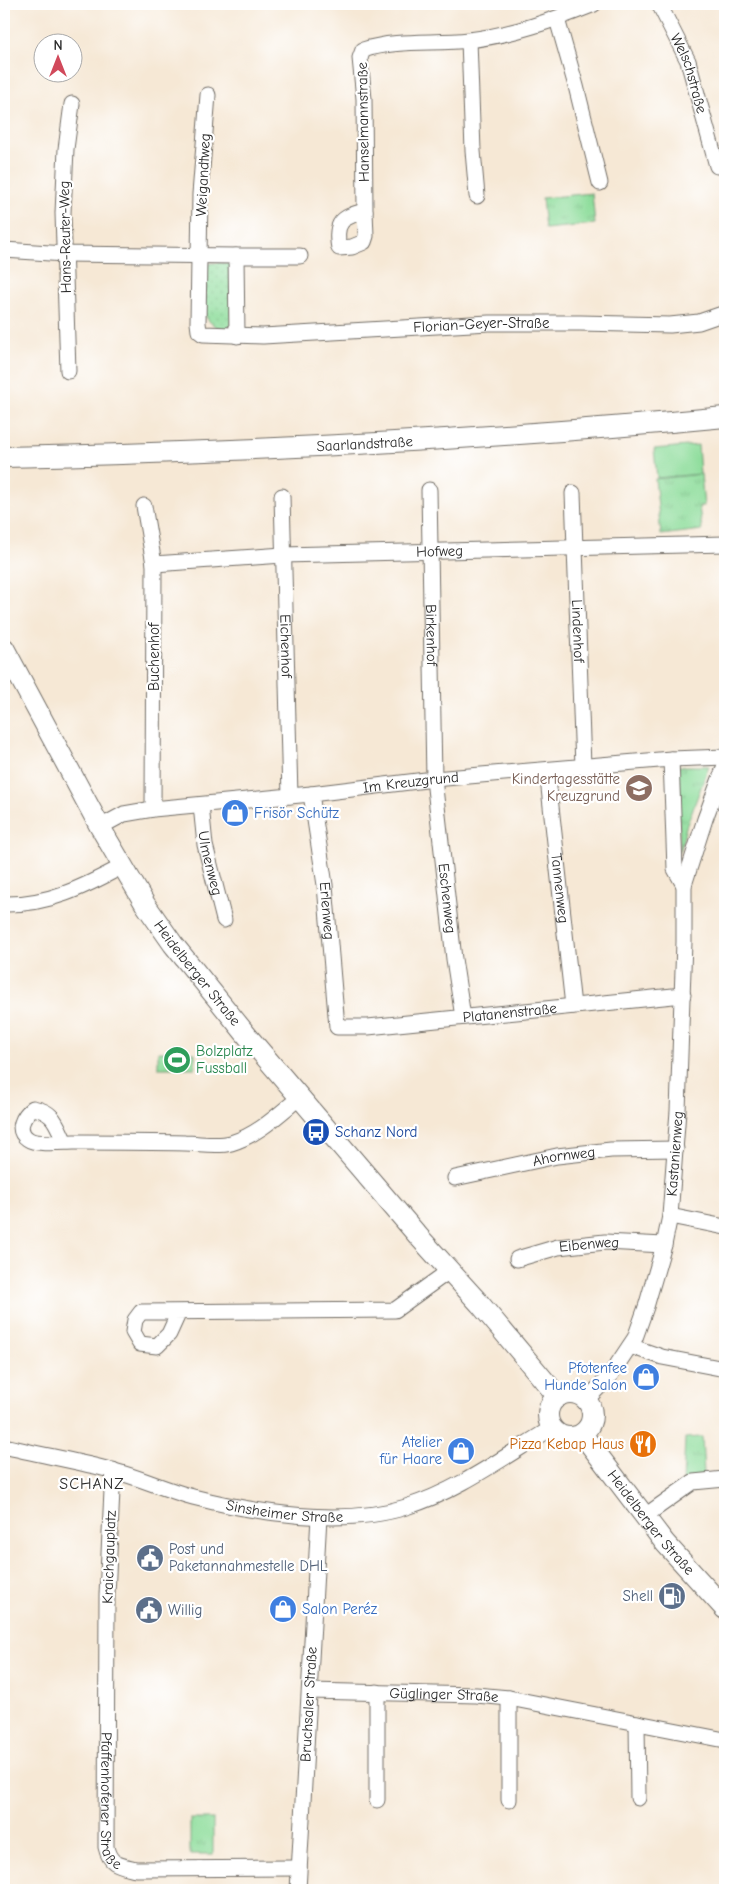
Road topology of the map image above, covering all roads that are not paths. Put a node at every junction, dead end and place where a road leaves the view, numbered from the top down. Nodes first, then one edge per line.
1 (594, 4) edge
2 (659, 4) edge
3 (557, 19) junction
4 (469, 40) junction
5 (208, 95) dead end
6 (72, 104) dead end
7 (725, 165) edge
8 (600, 183) dead end
9 (477, 196) dead end
10 (365, 211) dead end
11 (4, 250) edge
12 (65, 254) junction
13 (200, 255) junction
14 (236, 256) junction
15 (300, 256) dead end
16 (725, 313) edge
17 (237, 336) junction
18 (68, 371) dead end
19 (725, 406) edge
20 (725, 417) edge
21 (4, 446) edge
22 (4, 457) edge
23 (429, 490) dead end
24 (573, 493) dead end
25 (282, 496) dead end
26 (144, 506) dead end
27 (725, 544) edge
28 (577, 547) junction
29 (431, 551) junction
30 (283, 555) junction
31 (154, 564) junction
32 (4, 648) edge
33 (725, 757) edge
34 (670, 759) junction
35 (725, 765) edge
36 (583, 766) junction
37 (547, 770) junction
38 (434, 779) junction
39 (311, 794) junction
40 (290, 796) junction
41 (200, 805) junction
42 (153, 809) junction
43 (100, 827) junction
44 (123, 866) junction
45 (684, 886) junction
46 (4, 904) edge
47 (224, 920) dead end
48 (682, 995) junction
49 (573, 1006) junction
50 (462, 1017) junction
51 (337, 1027) joint
52 (300, 1097) junction
53 (65, 1142) dead end
54 (676, 1149) junction
55 (454, 1178) dead end
56 (670, 1216) junction
57 (725, 1227) edge
58 (664, 1245) junction
59 (517, 1258) dead end
60 (449, 1270) junction
61 (179, 1312) dead end
62 (630, 1346) junction
63 (725, 1369) edge
64 (558, 1397) junction
65 (586, 1400) junction
66 (552, 1428) junction
67 (582, 1434) junction
68 (4, 1446) edge
69 (113, 1470) junction
70 (725, 1479) edge
71 (646, 1516) junction
72 (319, 1517) junction
73 (725, 1609) edge
74 (107, 1644) joint
75 (310, 1691) junction
76 (377, 1692) junction
77 (509, 1698) junction
78 (637, 1723) junction
79 (725, 1740) edge
80 (638, 1798) dead end
81 (377, 1800) dead end
82 (509, 1800) dead end
83 (299, 1868) junction
84 (298, 1890) edge

1 - 3 street, Hanselmannstraße
2 - 7 street, Welschstraße
3 - 4 street, Hanselmannstraße
3 - 8 street
4 - 9 street
4 - 10 street, Hanselmannstraße
5 - 13 street, Weigandtweg
6 - 12 street, Hans-Reuter-Weg
11 - 12 street
12 - 13 street
12 - 18 street, Hans-Reuter-Weg
13 - 14 street
13 - 17 street, Florian-Geyer-Straße
14 - 15 street
14 - 17 street
16 - 17 street, Florian-Geyer-Straße
19 - 21 main road, Saarlandstraße
20 - 22 main road, Saarlandstraße
23 - 29 street, Birkenhof
24 - 28 street, Lindenhof
25 - 30 street, Eichenhof
26 - 31 street, Buchenhof
27 - 28 street, Hofweg
28 - 29 street, Hofweg
28 - 36 street, Lindenhof
29 - 30 street, Hofweg
29 - 38 street, Birkenhof
30 - 31 street, Hofweg
30 - 40 street, Eichenhof
31 - 42 street, Buchenhof
32 - 43 main road, Heidelberger Straße
33 - 34 street, Im Kreuzgrund
34 - 36 street, Im Kreuzgrund
34 - 45 street, Kastanienweg
35 - 45 street, Kastanienweg
36 - 37 street, Im Kreuzgrund
37 - 38 street, Im Kreuzgrund
37 - 49 street, Tannenweg
38 - 39 street, Im Kreuzgrund
38 - 50 street, Eschenweg
39 - 40 street, Im Kreuzgrund
39 - 51 street, Erlenweg
40 - 41 street, Im Kreuzgrund
41 - 42 street, Im Kreuzgrund
41 - 47 street, Ulmenweg
42 - 43 street, Im Kreuzgrund
43 - 44 main road, Heidelberger Straße
44 - 46 street
44 - 52 main road, Heidelberger Straße
45 - 48 street, Kastanienweg
48 - 49 street, Platanenstraße
48 - 54 street, Kastanienweg
49 - 50 street, Platanenstraße
50 - 51 street, Platanenstraße
52 - 53 street
52 - 60 main road, Heidelberger Straße
54 - 55 street, Ahornweg
54 - 56 street, Kastanienweg
56 - 57 street
56 - 58 street, Kastanienweg
58 - 59 street, Eibenweg
58 - 62 street, Kastanienweg
60 - 61 street
60 - 64 main road, Heidelberger Straße
62 - 63 street
62 - 65 street, Kastanienweg
64 - 65 main road
64 - 66 main road
65 - 67 main road
66 - 67 main road
66 - 72 street, Sinsheimer Straße
67 - 71 main road, Heidelberger Straße
68 - 69 street, Sinsheimer Straße
69 - 72 street, Sinsheimer Straße
69 - 74 street, Kraichgauplatz
70 - 71 street
71 - 73 main road, Heidelberger Straße
72 - 75 street, Bruchsaler Straße
74 - 83 street, Pfaffenhofener Straße
75 - 76 street, Güglinger Straße
75 - 83 street, Bruchsaler Straße
76 - 77 street, Güglinger Straße
76 - 81 street, Güglinger Straße
77 - 78 street, Güglinger Straße
77 - 82 street, Güglinger Straße
78 - 79 street, Güglinger Straße
78 - 80 street
83 - 84 street, Bruchsaler Straße

